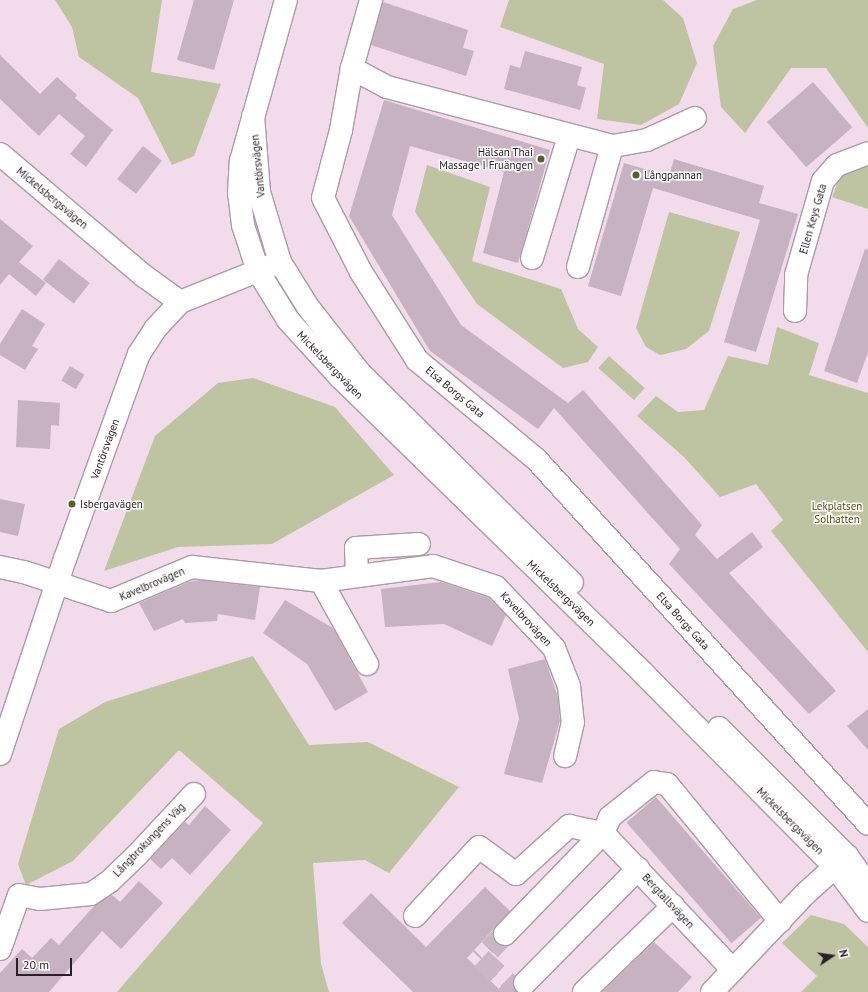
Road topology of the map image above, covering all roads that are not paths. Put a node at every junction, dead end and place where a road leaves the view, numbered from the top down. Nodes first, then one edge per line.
1 (286, 0) edge
2 (371, 0) edge
3 (352, 68) junction
4 (254, 116) junction
5 (695, 118) dead end
6 (569, 136) junction
7 (612, 146) junction
8 (868, 153) edge
9 (0, 154) edge
10 (532, 258) dead end
11 (280, 262) junction
12 (578, 267) dead end
13 (258, 272) junction
14 (180, 302) junction
15 (795, 311) dead end
16 (419, 544) dead end
17 (0, 567) edge
18 (357, 575) junction
19 (321, 581) junction
20 (57, 584) junction
21 (367, 664) dead end
22 (0, 754) edge
23 (565, 756) dead end
24 (194, 794) dead end
25 (868, 824) edge
26 (603, 833) junction
27 (841, 861) junction
28 (638, 869) junction
29 (868, 885) edge
30 (673, 906) junction
31 (868, 911) edge
32 (415, 916) dead end
33 (780, 921) junction
34 (505, 934) tunnel mouth
35 (0, 949) edge
36 (733, 970) junction
37 (525, 983) dead end
38 (584, 992) edge
39 (712, 992) edge

1 - 4 street, Vantörsvägen
2 - 3 street, Elsa Borgs Gata
3 - 6 street
3 - 25 street, Elsa Borgs Gata
4 - 11 street, Vantörsvägen
4 - 13 street, Vantörsvägen
5 - 7 street
6 - 7 street
6 - 10 street
7 - 12 street
8 - 15 street, Ellen Keys Gata
9 - 14 street, Mickelsbergsvägen
11 - 13 street, Vantörsvägen
11 - 27 street, Mickelsbergsvägen
13 - 14 street, Vantörsvägen
13 - 27 street, Mickelsbergsvägen
14 - 20 street, Vantörsvägen
16 - 18 street
17 - 20 street
18 - 19 street, Kavelbrovägen
18 - 23 street, Kavelbrovägen
19 - 20 street, Kavelbrovägen
19 - 21 street
20 - 22 street, Vantörsvägen
24 - 35 street, Långbrokungens Väg
26 - 28 street, Bergtallsvägen
26 - 32 street
26 - 33 street
26 - 34 street
27 - 29 street, Mickelsbergsvägen
27 - 31 street, Mickelsbergsvägen
27 - 33 street
28 - 30 street, Bergtallsvägen
28 - 37 street
30 - 36 street, Bergtallsvägen
30 - 38 street
33 - 36 street
36 - 39 street

